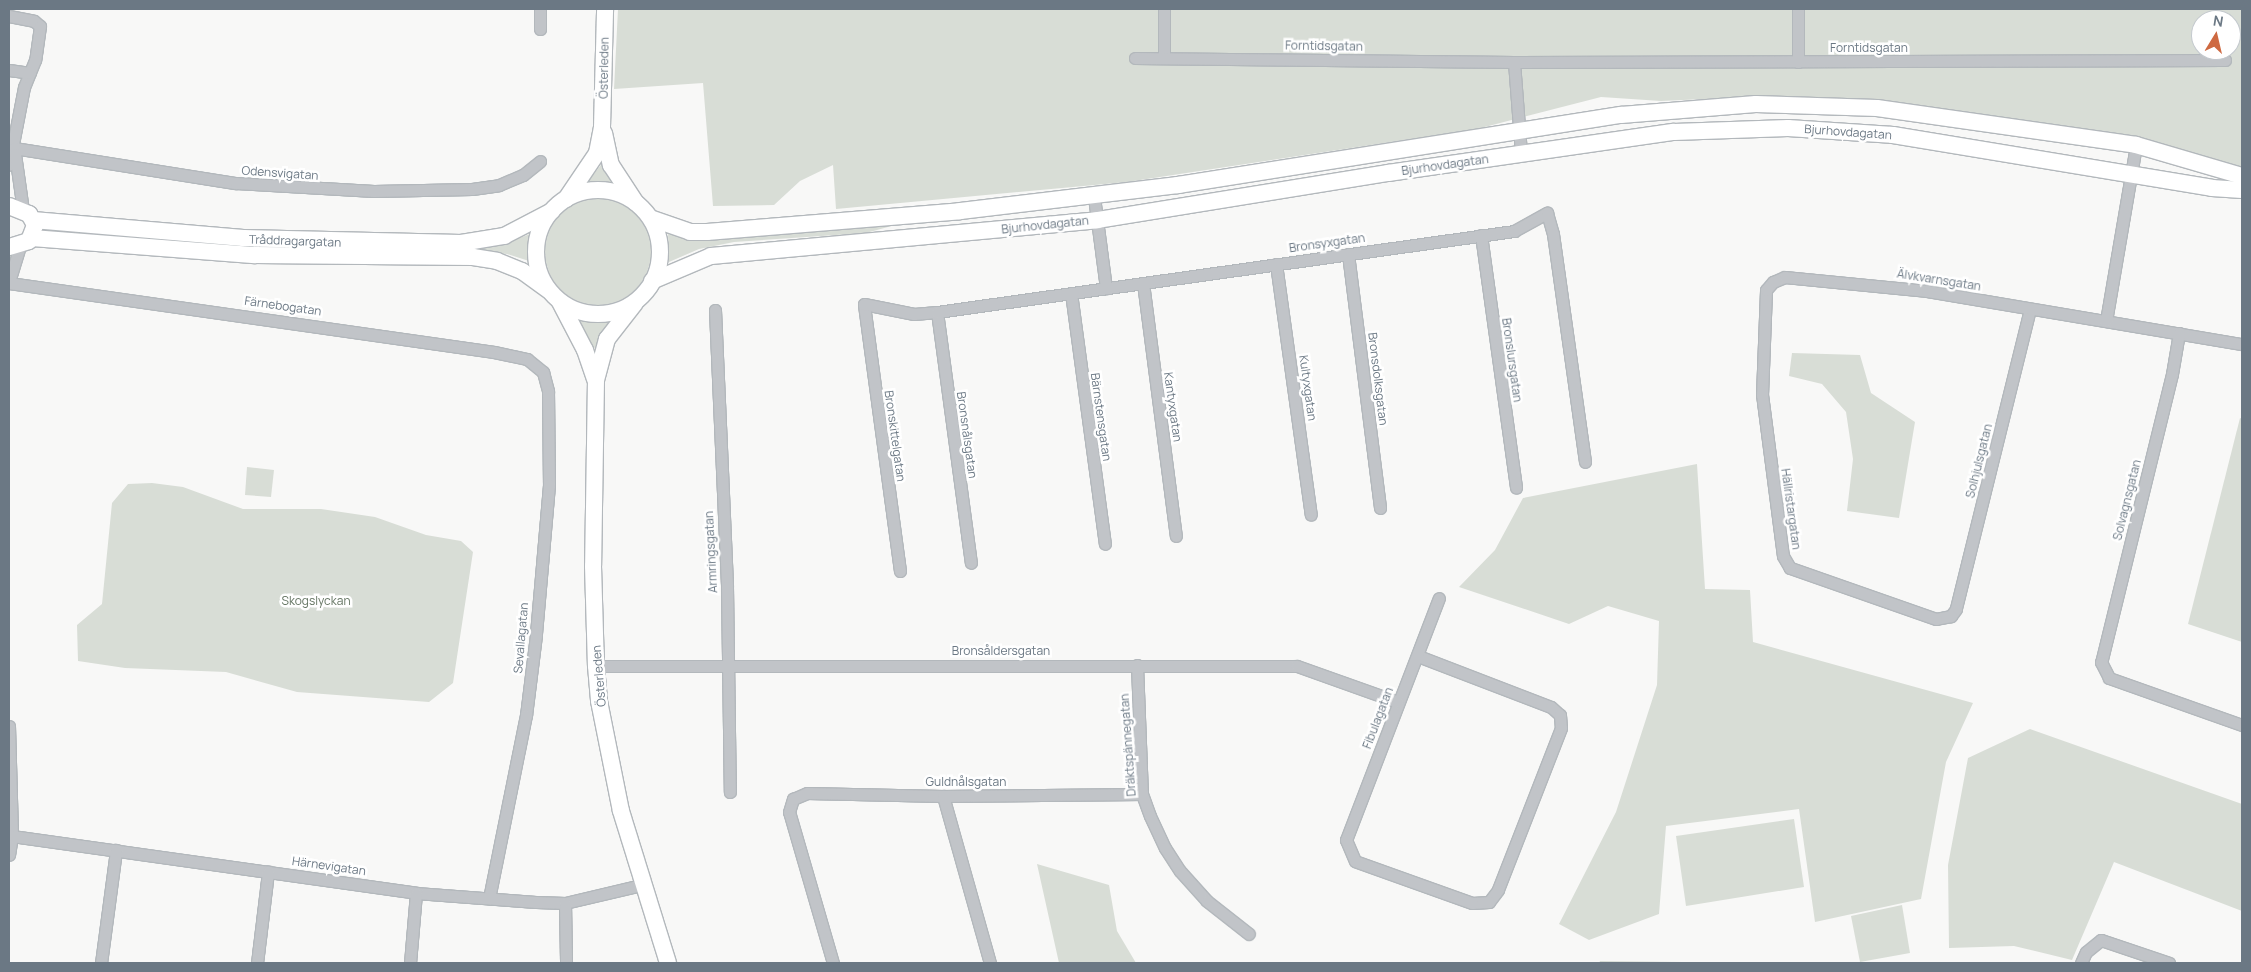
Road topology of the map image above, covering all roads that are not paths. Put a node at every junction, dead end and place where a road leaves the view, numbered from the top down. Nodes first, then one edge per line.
1 (540, 9) edge
2 (605, 9) edge
3 (1164, 9) edge
4 (1798, 9) edge
5 (9, 16) edge
6 (540, 29) dead end
7 (1164, 57) junction
8 (1134, 58) dead end
9 (2225, 60) dead end
10 (1514, 62) junction
11 (1798, 62) junction
12 (9, 70) edge
13 (30, 73) junction
14 (602, 127) junction
15 (1520, 130) junction
16 (2136, 145) junction
17 (14, 148) junction
18 (1521, 154) junction
19 (540, 161) dead end
20 (9, 165) edge
21 (2130, 173) junction
22 (2242, 176) edge
23 (2242, 190) edge
24 (1094, 197) junction
25 (565, 201) junction
26 (639, 207) junction
27 (22, 212) edge
28 (552, 212) junction
29 (960, 212) junction
30 (653, 219) junction
31 (1097, 220) junction
32 (962, 234) junction
33 (1481, 235) junction
34 (20, 243) edge
35 (1348, 254) junction
36 (1276, 264) junction
37 (652, 281) junction
38 (9, 283) edge
39 (1143, 283) junction
40 (1770, 286) joint
41 (1106, 288) junction
42 (548, 290) junction
43 (1071, 293) junction
44 (560, 302) junction
45 (635, 303) junction
46 (864, 304) joint
47 (715, 310) dead end
48 (2030, 310) junction
49 (937, 312) junction
50 (2106, 320) junction
51 (2179, 333) junction
52 (2242, 344) edge
53 (544, 376) joint
54 (596, 380) junction
55 (1585, 462) dead end
56 (1516, 488) dead end
57 (1380, 508) dead end
58 (1311, 515) dead end
59 (1176, 536) dead end
60 (1105, 544) dead end
61 (971, 563) dead end
62 (900, 571) dead end
63 (1439, 598) dead end
64 (1948, 617) joint
65 (1418, 656) junction
66 (727, 664) junction
67 (1137, 665) junction
68 (596, 666) junction
69 (1398, 702) junction
70 (2242, 725) edge
71 (9, 726) edge
72 (730, 792) dead end
73 (1142, 794) junction
74 (943, 796) junction
75 (12, 836) junction
76 (116, 850) junction
77 (9, 855) edge
78 (268, 872) junction
79 (642, 885) junction
80 (416, 893) junction
81 (489, 898) junction
82 (565, 903) junction
83 (1249, 934) dead end
84 (101, 963) edge
85 (257, 963) edge
86 (410, 963) edge
87 (566, 963) edge
88 (668, 963) edge
89 (833, 963) edge
90 (990, 963) edge
91 (2081, 963) edge
92 (2169, 963) edge

1 - 6 street
2 - 14 main road, Österleden
3 - 7 street
4 - 11 street
5 - 13 street
7 - 8 street, Forntidsgatan
7 - 10 street, Forntidsgatan
9 - 11 street, Forntidsgatan
10 - 11 street, Forntidsgatan
10 - 15 street
12 - 13 street
13 - 17 street
14 - 25 main road, Österleden
14 - 26 main road, Österleden
15 - 16 main road, Bjurhovdagatan
15 - 18 street
15 - 24 main road, Bjurhovdagatan
16 - 21 street
16 - 22 main road, Bjurhovdagatan
17 - 19 street, Odensvigatan
17 - 20 street
17 - 27 street
18 - 21 main road, Bjurhovdagatan
18 - 31 main road, Bjurhovdagatan
21 - 23 main road, Bjurhovdagatan
21 - 50 street
24 - 29 main road, Bjurhovdagatan
24 - 31 street
25 - 26 main road
25 - 28 main road
26 - 30 main road
27 - 28 main road, Tråddragargatan
27 - 34 main road
28 - 42 main road
29 - 30 main road, Bjurhovdagatan
29 - 32 main road
30 - 37 main road
31 - 32 main road, Bjurhovdagatan
31 - 41 street
32 - 37 main road, Bjurhovdagatan
33 - 35 street, Bronsyxgatan
33 - 55 street, Bronsyxgatan
33 - 56 street, Bronslursgatan
34 - 38 street
34 - 42 main road, Tråddragargatan
35 - 36 street, Bronsyxgatan
35 - 57 street, Bronsdolksgatan
36 - 39 street, Bronsyxgatan
36 - 58 street, Kultyxgatan
37 - 45 main road
38 - 53 street, Färnebogatan
39 - 41 street, Bronsyxgatan
39 - 59 street, Kantyxgatan
40 - 48 street, Älvkvarnsgatan
40 - 64 street, Hällristargatan
41 - 43 street, Bronsyxgatan
42 - 44 main road
43 - 49 street, Bronsyxgatan
43 - 60 street, Bärnstensgatan
44 - 45 main road
44 - 54 main road, Österleden
45 - 54 main road, Österleden
46 - 49 street, Bronsyxgatan
46 - 62 street, Bronskittelgatan
47 - 66 street, Armringsgatan
48 - 50 street, Älvkvarnsgatan
48 - 64 street, Solhjulsgatan
49 - 61 street, Bronsnålsgatan
50 - 51 street, Älvkvarnsgatan
51 - 52 street, Älvkvarnsgatan
51 - 70 street, Solvagnsgatan
53 - 81 street, Sevallagatan
54 - 68 main road, Österleden
63 - 65 street, Fibulagatan
65 - 69 street, Fibulagatan
65 - 69 street, Fibulagatan
66 - 67 street, Bronsåldersgatan
66 - 68 street, Bronsåldersgatan
66 - 72 street, Armringsgatan
67 - 69 street, Bronsåldersgatan
67 - 73 street, Dräktspännegatan
68 - 79 main road, Österleden
71 - 75 street
73 - 74 street, Guldnålsgatan
73 - 83 street, Dräktspännegatan
74 - 89 street, Guldnålsgatan
74 - 90 street
75 - 76 street, Härnevigatan
75 - 77 street
76 - 78 street, Härnevigatan
76 - 84 street
78 - 80 street, Härnevigatan
78 - 85 street
79 - 82 street, Härnevigatan
79 - 88 main road, Österleden
80 - 81 street, Härnevigatan
80 - 86 street
81 - 82 street, Härnevigatan
82 - 87 street
91 - 92 street

